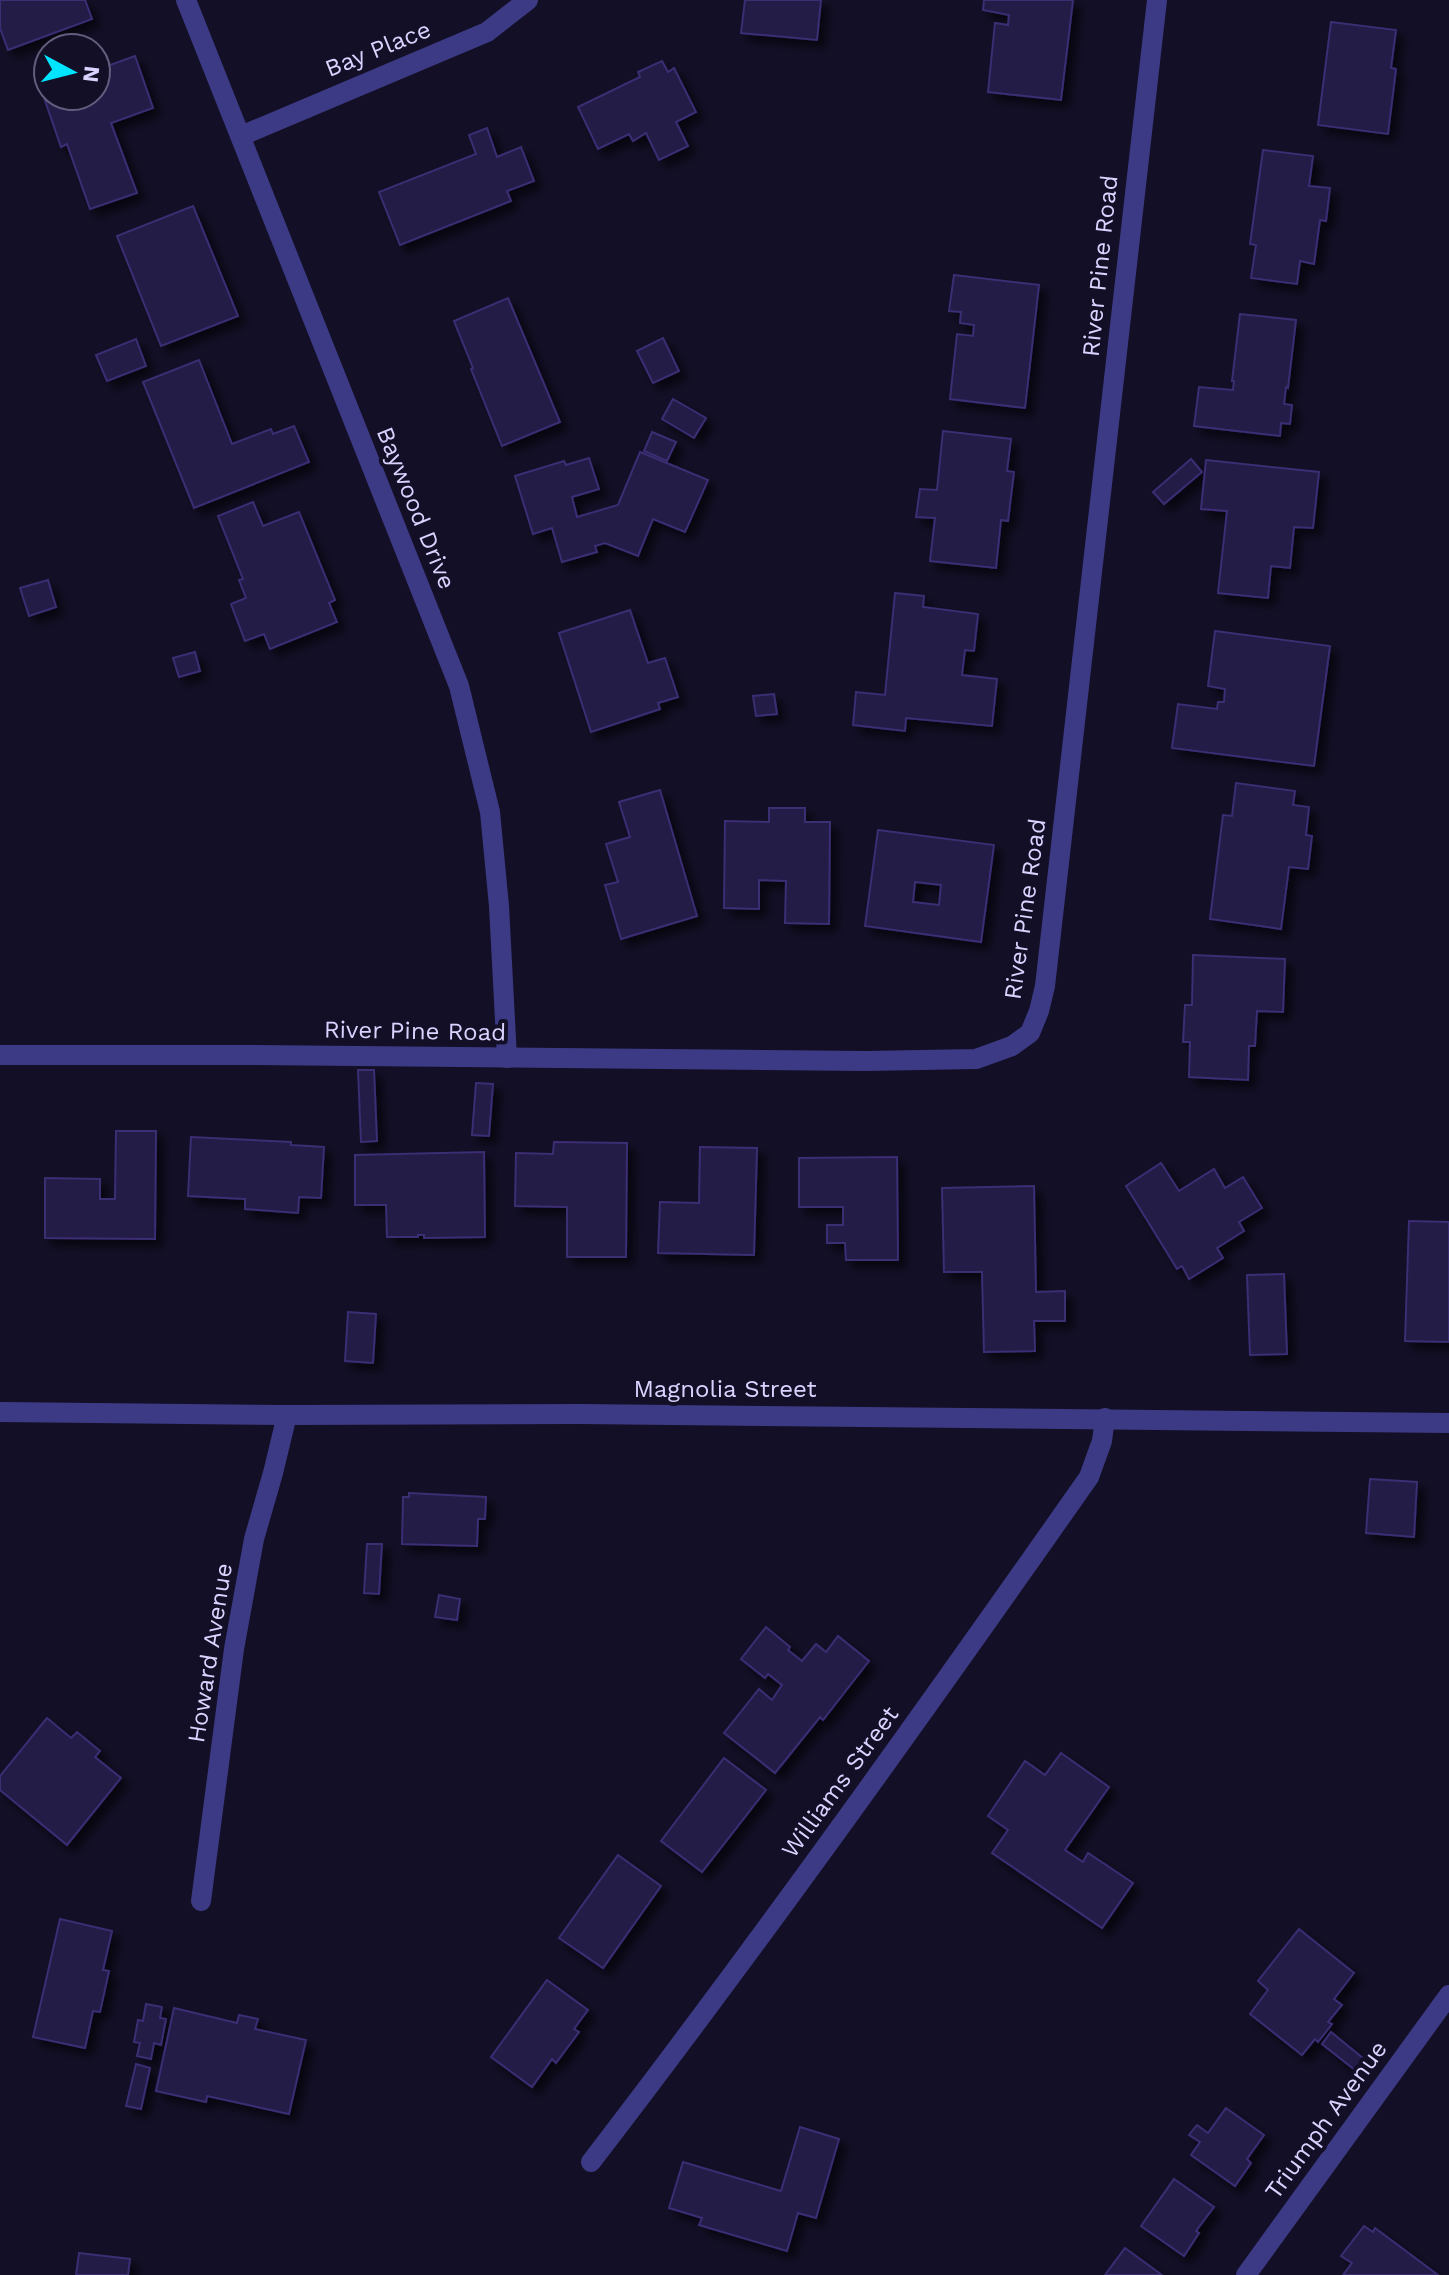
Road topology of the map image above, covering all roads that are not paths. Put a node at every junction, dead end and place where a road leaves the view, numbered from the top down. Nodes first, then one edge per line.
1 (186, 0) edge
2 (528, 0) edge
3 (1157, 0) edge
4 (241, 136) junction
5 (0, 1055) edge
6 (507, 1058) junction
7 (0, 1412) edge
8 (287, 1415) junction
9 (1105, 1418) junction
10 (1449, 1423) edge
11 (201, 1901) dead end
12 (1449, 1995) edge
13 (591, 2162) dead end
14 (1246, 2275) edge

1 - 4 street, Baywood Drive
2 - 4 street, Bay Place
3 - 6 street, River Pine Road
4 - 6 street, Baywood Drive
5 - 6 street, River Pine Road
7 - 8 street, Magnolia Street
8 - 9 street, Magnolia Street
8 - 11 street, Howard Avenue
9 - 10 street, Magnolia Street
9 - 13 street, Williams Street
12 - 14 street, Triumph Avenue

